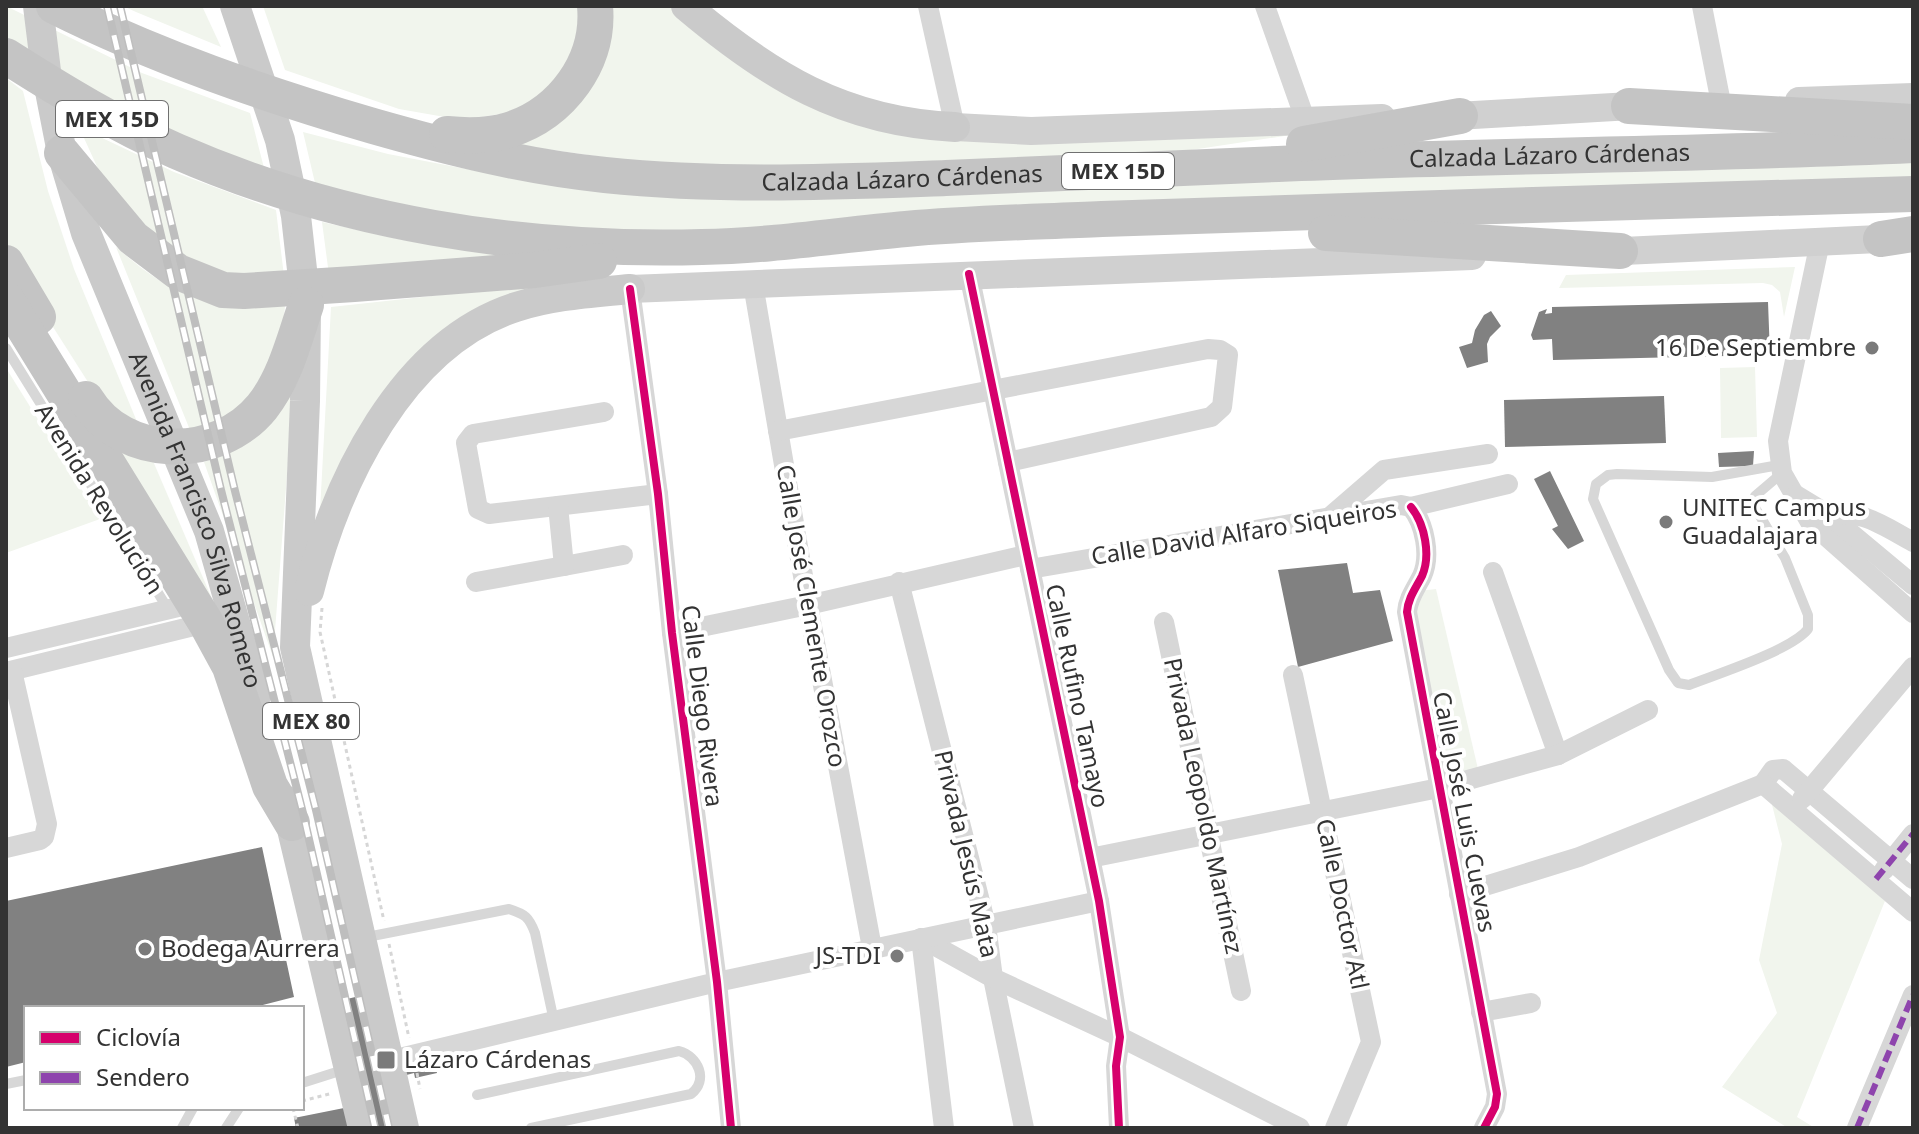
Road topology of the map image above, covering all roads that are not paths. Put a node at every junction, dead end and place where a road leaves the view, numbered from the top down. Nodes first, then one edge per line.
1 (38, 6) edge
2 (54, 6) edge
3 (235, 6) edge
4 (595, 6) edge
5 (686, 6) edge
6 (928, 6) edge
7 (1265, 6) edge
8 (1702, 6) edge
9 (6, 56) edge
10 (1913, 97) edge
11 (1721, 103) junction
12 (1629, 106) junction
13 (1460, 116) junction
14 (1305, 119) junction
15 (1913, 122) edge
16 (955, 127) junction
17 (387, 130) junction
18 (1913, 145) edge
19 (62, 153) junction
20 (1170, 169) junction
21 (1913, 194) edge
22 (1101, 219) junction
23 (1902, 237) edge
24 (1820, 242) junction
25 (703, 247) junction
26 (1620, 251) junction
27 (6, 263) edge
28 (969, 274) junction
29 (753, 284) junction
30 (630, 289) junction
31 (6, 299) edge
32 (306, 305) junction
33 (6, 348) edge
34 (993, 390) junction
35 (604, 412) dead end
36 (778, 431) junction
37 (1488, 454) dead end
38 (1008, 462) junction
39 (1781, 469) junction
40 (1508, 484) dead end
41 (658, 494) junction
42 (1793, 494) junction
43 (558, 506) junction
44 (1411, 507) junction
45 (1332, 515) junction
46 (1829, 515) junction
47 (1810, 522) junction
48 (1913, 542) edge
49 (623, 555) dead end
50 (1028, 562) junction
51 (564, 566) junction
52 (1493, 572) dead end
53 (476, 582) dead end
54 (899, 582) junction
55 (1913, 585) edge
56 (808, 605) junction
57 (190, 612) junction
58 (1913, 613) edge
59 (1164, 622) dead end
60 (672, 633) junction
61 (82, 642) junction
62 (295, 647) junction
63 (6, 648) edge
64 (1913, 667) edge
65 (9, 672) edge
66 (1293, 675) dead end
67 (1648, 710) dead end
68 (1558, 755) junction
69 (1763, 784) junction
70 (1439, 788) junction
71 (1809, 790) junction
72 (1794, 810) junction
73 (1322, 811) junction
74 (292, 823) junction
75 (1208, 834) junction
76 (1913, 834) edge
77 (6, 848) edge
78 (1090, 858) junction
79 (1891, 861) junction
80 (1876, 879) junction
81 (1913, 879) edge
82 (1459, 894) junction
83 (1099, 901) junction
84 (1913, 912) edge
85 (986, 925) junction
86 (373, 936) junction
87 (921, 938) junction
88 (872, 948) junction
89 (993, 978) junction
90 (717, 982) junction
91 (1241, 991) dead end
92 (1913, 995) edge
93 (1531, 1003) dead end
94 (1481, 1012) junction
95 (554, 1021) junction
96 (1120, 1037) junction
97 (400, 1058) junction
98 (346, 1079) junction
99 (304, 1083) edge
100 (477, 1095) dead end
101 (192, 1110) edge
102 (238, 1110) edge
103 (182, 1128) edge
104 (226, 1128) edge
105 (363, 1128) edge
106 (404, 1128) edge
107 (531, 1128) edge
108 (731, 1128) edge
109 (944, 1128) edge
110 (1024, 1128) edge
111 (1119, 1128) edge
112 (1300, 1128) edge
113 (1335, 1128) edge
114 (1484, 1128) edge
115 (1857, 1128) edge

1 - 19 main road, MEX 80
2 - 17 highway, Calzada Lázaro Cárdenas / MEX 15D
3 - 32 main road, MEX 80
4 - 17 highway
5 - 16 main road
6 - 16 street
7 - 14 street
8 - 11 street
9 - 25 highway, Calzada Lázaro Cárdenas / MEX 15D
10 - 11 main road, Calzada Lázaro Cárdenas
11 - 12 main road, Calzada Lázaro Cárdenas
12 - 13 main road, Calzada Lázaro Cárdenas
12 - 15 highway
13 - 14 main road, Calzada Lázaro Cárdenas
13 - 20 highway
14 - 16 main road, Calzada Lázaro Cárdenas
17 - 20 highway, Calzada Lázaro Cárdenas / MEX 15D
18 - 20 highway, Calzada Lázaro Cárdenas / MEX 15D
19 - 25 highway
19 - 74 main road, Avenida Francisco Silva Romero / MEX 80
21 - 22 highway, Calzada Lázaro Cárdenas / MEX 15D
22 - 25 highway, Calzada Lázaro Cárdenas / MEX 15D
22 - 26 highway
23 - 24 main road
24 - 26 main road
24 - 39 street
26 - 28 main road
27 - 32 highway
28 - 29 main road
28 - 34 street, Calle Rufino Tamayo
29 - 30 main road
29 - 36 street, Calle José Clemente Orozco
30 - 41 street, Calle Diego Rivera
30 - 62 main road
31 - 57 highway
32 - 62 main road, MEX 80
33 - 57 lane, Avenida Revolución
34 - 36 street
34 - 38 street, Calle Rufino Tamayo
34 - 38 street
35 - 43 street
36 - 56 street, Calle José Clemente Orozco
37 - 45 street
38 - 50 street, Calle Rufino Tamayo
39 - 39 lane
39 - 42 street
40 - 44 street, Calle David Alfaro Siqueiros
41 - 43 street
41 - 60 street, Calle Diego Rivera
42 - 46 street
42 - 47 street
43 - 51 street
44 - 45 street, Calle David Alfaro Siqueiros
44 - 70 street, Calle José Luis Cuevas
45 - 50 street, Calle David Alfaro Siqueiros
46 - 47 street
46 - 48 street
46 - 55 street
47 - 58 street
49 - 51 street
50 - 54 street, Calle David Alfaro Siqueiros
50 - 78 street, Calle Rufino Tamayo
51 - 53 street
52 - 68 street
54 - 56 street, Calle David Alfaro Siqueiros
54 - 85 street, Privada Jesús Mata
56 - 60 street, Calle David Alfaro Siqueiros
56 - 88 street, Calle José Clemente Orozco
57 - 61 street
57 - 61 street
57 - 74 highway
59 - 75 street, Privada Leopoldo Martínez
60 - 90 street, Calle Diego Rivera
61 - 63 street
61 - 65 street
62 - 86 main road, MEX 80
64 - 71 street
65 - 77 street
66 - 73 street, Calle Doctor Atl
67 - 68 street
68 - 70 street
69 - 71 street
69 - 72 street
69 - 82 street
70 - 73 street
70 - 82 street, Calle José Luis Cuevas
71 - 72 street
71 - 79 street
72 - 80 street
73 - 75 street
73 - 113 street, Calle Doctor Atl
74 - 98 main road, Avenida Francisco Silva Romero / MEX 80
75 - 78 street
75 - 91 street, Privada Leopoldo Martínez
76 - 79 street
78 - 83 street, Calle Rufino Tamayo
79 - 80 street
79 - 81 street
80 - 84 street
82 - 94 street, Calle José Luis Cuevas
83 - 85 street
83 - 96 street, Calle Rufino Tamayo
85 - 87 street
85 - 89 street, Privada Jesús Mata
86 - 95 lane
86 - 97 main road, MEX 80
87 - 88 street
87 - 89 street
87 - 109 street
88 - 90 street
89 - 96 street
89 - 110 street, Privada Jesús Mata
90 - 95 street
90 - 108 street, Calle Diego Rivera
92 - 115 street
93 - 94 street
94 - 114 street, Calle José Luis Cuevas
95 - 97 street
96 - 111 street, Calle Rufino Tamayo
96 - 112 street
97 - 106 main road, MEX 80
98 - 99 lane
98 - 105 main road, Avenida Francisco Silva Romero / MEX 80
100 - 107 lane
101 - 103 lane
102 - 104 lane

